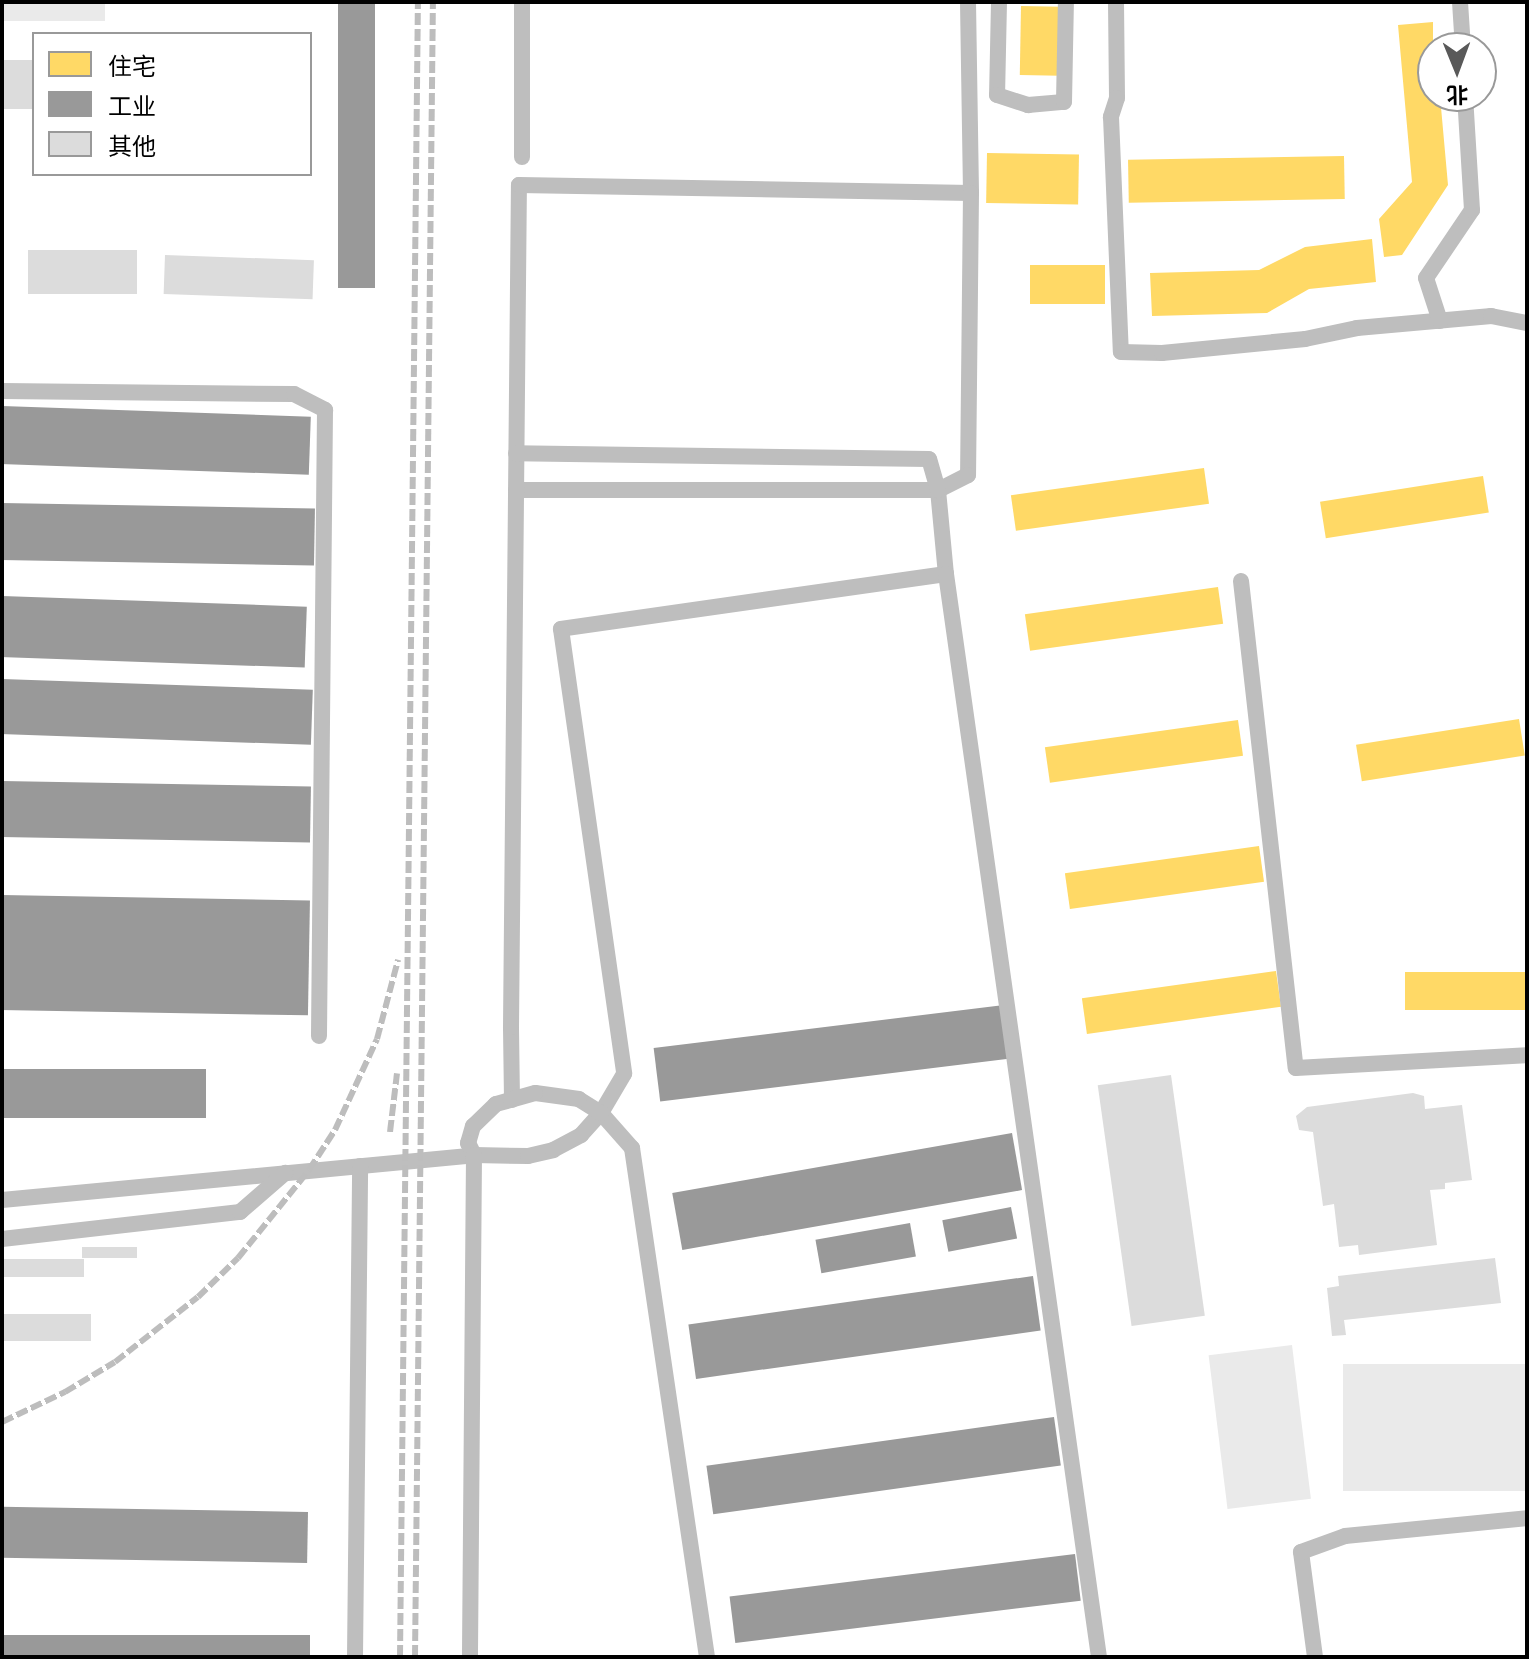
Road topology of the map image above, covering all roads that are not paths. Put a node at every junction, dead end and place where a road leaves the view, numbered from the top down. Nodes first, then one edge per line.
1 (522, 2) edge
2 (968, 2) edge
3 (999, 2) edge
4 (1066, 2) edge
5 (1116, 2) edge
6 (1460, 2) edge
7 (1462, 32) edge
8 (1466, 112) edge
9 (522, 157) dead end
10 (971, 193) junction
11 (1440, 321) junction
12 (1527, 323) edge
13 (2, 391) edge
14 (516, 453) junction
15 (516, 490) junction
16 (938, 490) junction
17 (946, 574) junction
18 (1241, 581) dead end
19 (319, 1036) dead end
20 (1527, 1055) edge
21 (512, 1100) junction
22 (601, 1113) junction
23 (474, 1155) junction
24 (360, 1166) junction
25 (285, 1173) junction
26 (2, 1200) edge
27 (2, 1239) edge
28 (1527, 1518) edge
29 (355, 1657) edge
30 (470, 1657) edge
31 (707, 1657) edge
32 (1099, 1657) edge
33 (1315, 1657) edge

1 - 9 street
2 - 10 street
3 - 4 street
5 - 11 street
6 - 7 street
8 - 11 street
10 - 14 street
10 - 16 street
11 - 12 street
13 - 19 street
14 - 15 street
14 - 16 street
15 - 16 street
15 - 21 street
16 - 17 street
17 - 22 street
17 - 32 street
18 - 20 street
21 - 22 street
21 - 23 street
22 - 23 street
22 - 31 street
23 - 24 street
23 - 30 street
24 - 25 street
24 - 29 street
25 - 26 street
25 - 27 street
28 - 33 street

